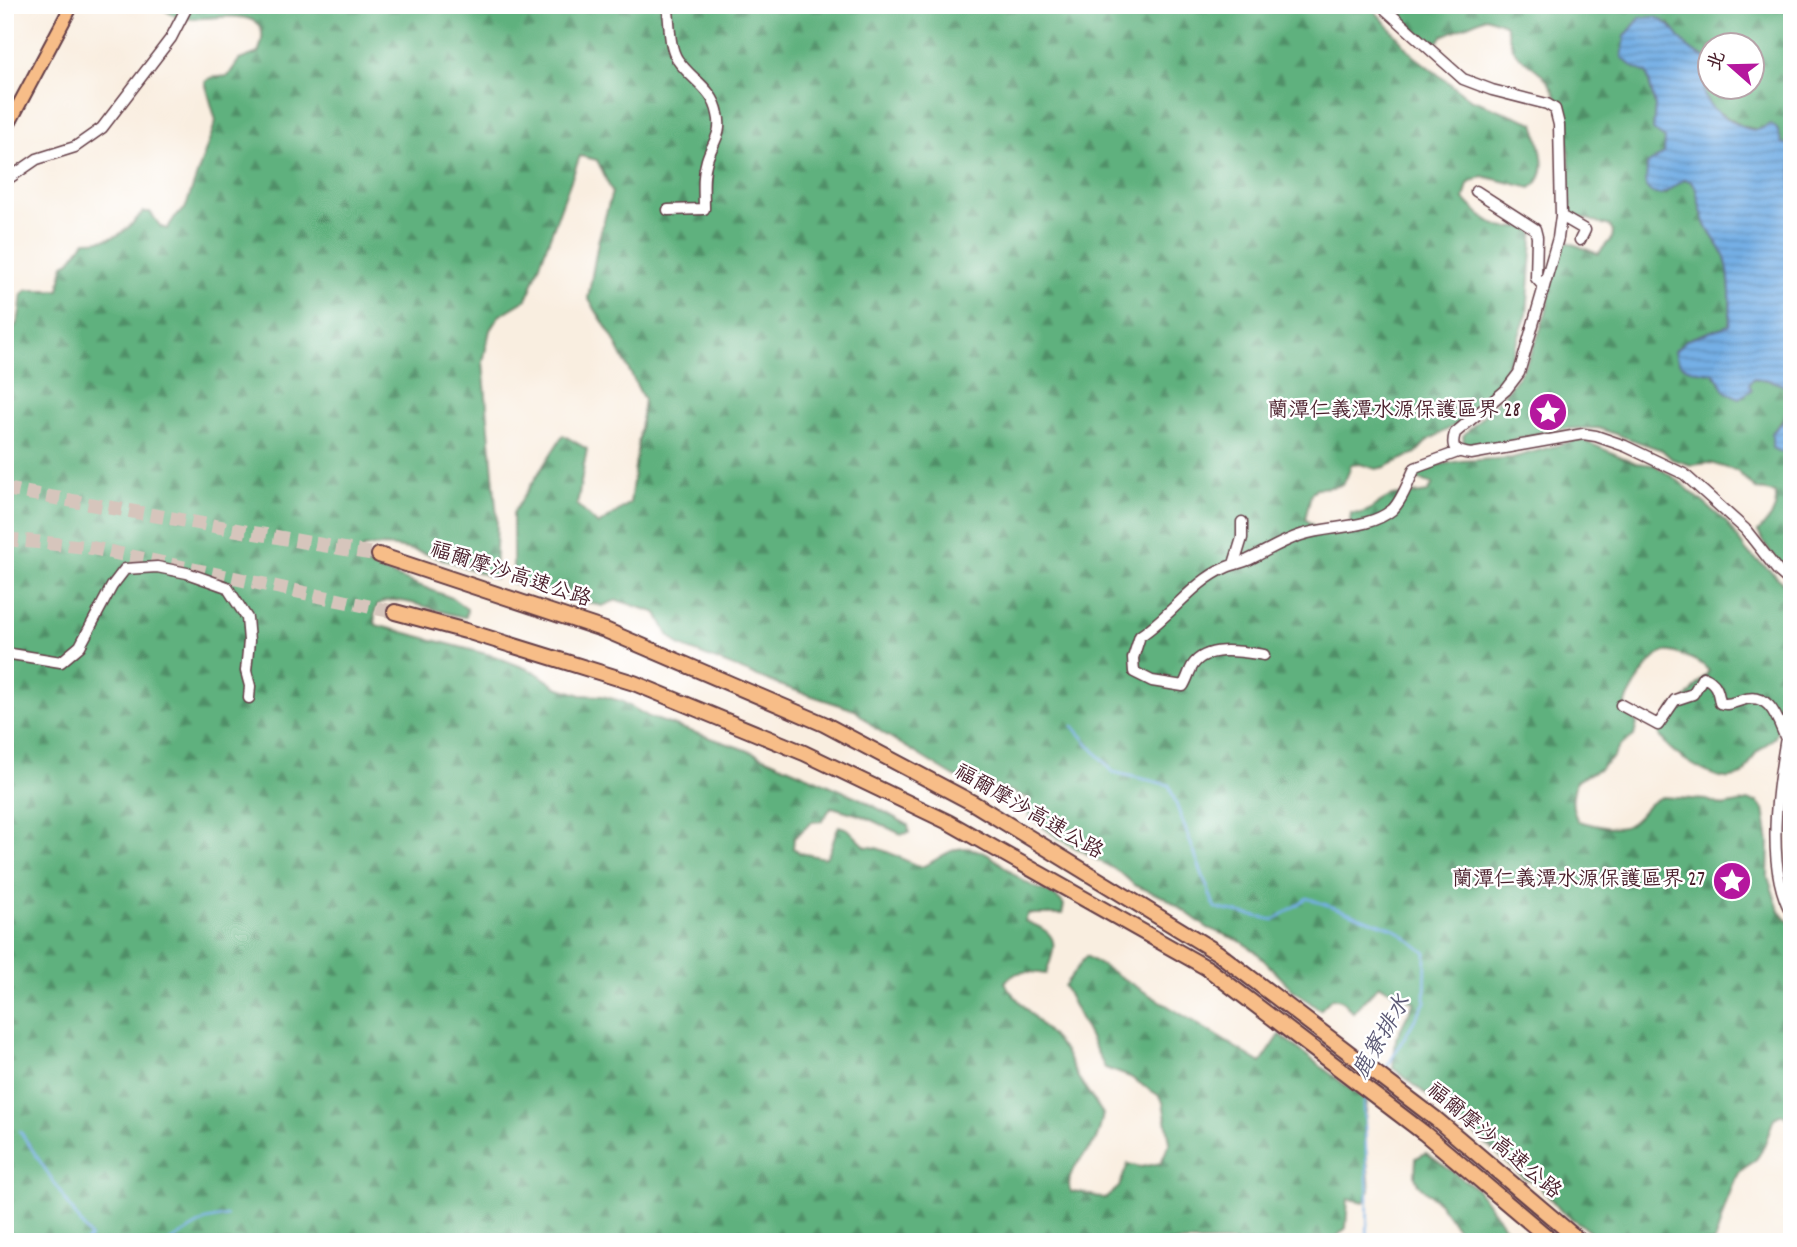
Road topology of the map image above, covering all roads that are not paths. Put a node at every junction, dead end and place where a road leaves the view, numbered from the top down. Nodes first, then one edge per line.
1 (72, 5) edge
2 (188, 5) edge
3 (669, 5) edge
4 (1384, 5) edge
5 (5, 131) edge
6 (5, 181) edge
7 (1476, 191) dead end
8 (668, 210) dead end
9 (1561, 216) junction
10 (1580, 240) dead end
11 (1544, 287) junction
12 (1458, 452) junction
13 (1242, 522) dead end
14 (379, 555) tunnel mouth
15 (1234, 564) junction
16 (1792, 583) edge
17 (395, 612) tunnel mouth
18 (5, 653) edge
19 (1264, 655) dead end
20 (249, 698) dead end
21 (1621, 705) dead end
22 (1792, 705) edge
23 (1786, 739) junction
24 (1792, 914) edge
25 (1553, 1242) edge
26 (1581, 1242) edge

1 - 5 main road
2 - 6 street
3 - 8 street
4 - 9 street
7 - 11 street
9 - 10 street
9 - 11 street
11 - 12 street
12 - 15 street
12 - 16 street
13 - 15 street
14 - 26 highway, 福爾摩沙高速公路
15 - 19 street
17 - 25 highway, 福爾摩沙高速公路
18 - 20 street
21 - 23 street
22 - 23 street
23 - 24 street

